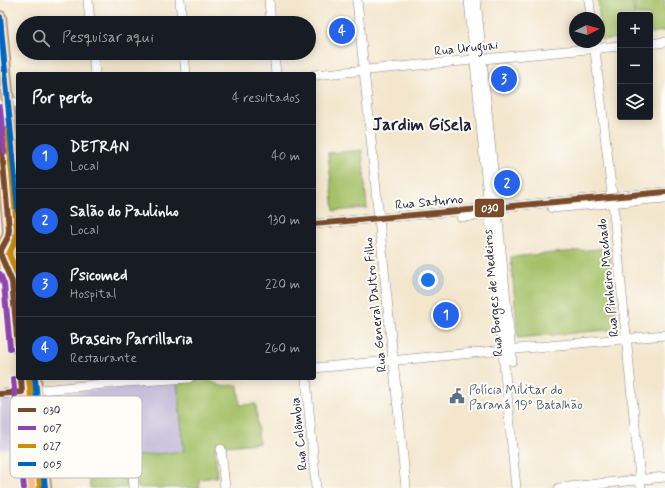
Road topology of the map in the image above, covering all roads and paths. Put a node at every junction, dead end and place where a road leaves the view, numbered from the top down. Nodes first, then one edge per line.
1 (88, 0) edge
2 (180, 0) edge
3 (269, 0) edge
4 (357, 0) edge
5 (469, 0) edge
6 (476, 0) edge
7 (589, 0) edge
8 (590, 12) edge
9 (89, 16) edge
10 (181, 16) edge
11 (270, 16) edge
12 (0, 17) edge
13 (665, 42) edge
14 (653, 44) edge
15 (605, 45) edge
16 (617, 46) edge
17 (569, 48) edge
18 (594, 48) edge
19 (478, 58) junction
20 (94, 60) edge
21 (185, 60) edge
22 (275, 60) edge
23 (364, 70) junction
24 (95, 72) edge
25 (186, 72) edge
26 (276, 72) edge
27 (316, 75) edge
28 (13, 102) edge
29 (0, 130) edge
30 (16, 167) edge
31 (665, 192) edge
32 (665, 198) edge
33 (613, 200) junction
34 (494, 211) junction
35 (379, 222) junction
36 (316, 224) edge
37 (316, 230) edge
38 (12, 240) edge
39 (6, 267) junction
40 (16, 271) edge
41 (16, 325) edge
42 (665, 335) edge
43 (626, 338) junction
44 (507, 349) junction
45 (393, 360) junction
46 (316, 368) edge
47 (21, 380) edge
48 (35, 380) edge
49 (125, 380) edge
50 (306, 380) edge
51 (36, 390) junction
52 (22, 392) junction
53 (0, 394) edge
54 (22, 396) edge
55 (37, 396) edge
56 (221, 449) dead end
57 (665, 477) edge
58 (31, 478) edge
59 (44, 478) edge
60 (133, 478) edge
61 (640, 484) edge
62 (32, 488) edge
63 (45, 488) edge
64 (134, 488) edge
65 (225, 488) edge
66 (316, 488) edge
67 (406, 488) edge
68 (516, 488) edge
69 (523, 488) edge
70 (559, 488) edge

1 - 9 street
2 - 10 street
3 - 11 street
4 - 23 street, Rua General Daltro Filho
5 - 19 street
6 - 19 street, Rua Borges de Medeiros
7 - 8 street
12 - 28 main road
13 - 14 street
15 - 16 street, Rua Uruguai
17 - 19 street, Rua Uruguai
18 - 33 street, Rua Pinheiro Machado
19 - 23 street, Rua Uruguai
19 - 34 street, Rua Borges de Medeiros
20 - 24 street
21 - 25 street
22 - 26 street
23 - 27 street, Rua Uruguai
23 - 35 street, Rua General Daltro Filho
28 - 30 main road
29 - 38 main road
31 - 33 street, Rua Saturno
32 - 33 street, Rua Saturno
33 - 34 street, Rua Saturno
33 - 43 street, Rua Pinheiro Machado
34 - 35 street, Rua Saturno
34 - 44 street, Rua Borges de Medeiros
35 - 36 street, Rua Saturno
35 - 37 street, Rua Saturno
35 - 45 street, Rua General Daltro Filho
38 - 39 main road
39 - 40 main road
39 - 41 main road
42 - 43 street
43 - 44 street
43 - 61 street, Rua Pinheiro Machado
44 - 45 street
44 - 68 street, Rua Borges de Medeiros
44 - 69 street, Rua Borges de Medeiros
45 - 46 street
45 - 67 street, Rua General Daltro Filho
47 - 52 main road
48 - 51 main road
49 - 51 street
50 - 66 street, Rua Colômbia
51 - 52 street
51 - 55 main road
52 - 53 street
52 - 54 main road
56 - 65 street
57 - 61 street
58 - 62 main road
59 - 63 main road
60 - 64 street
61 - 70 street

